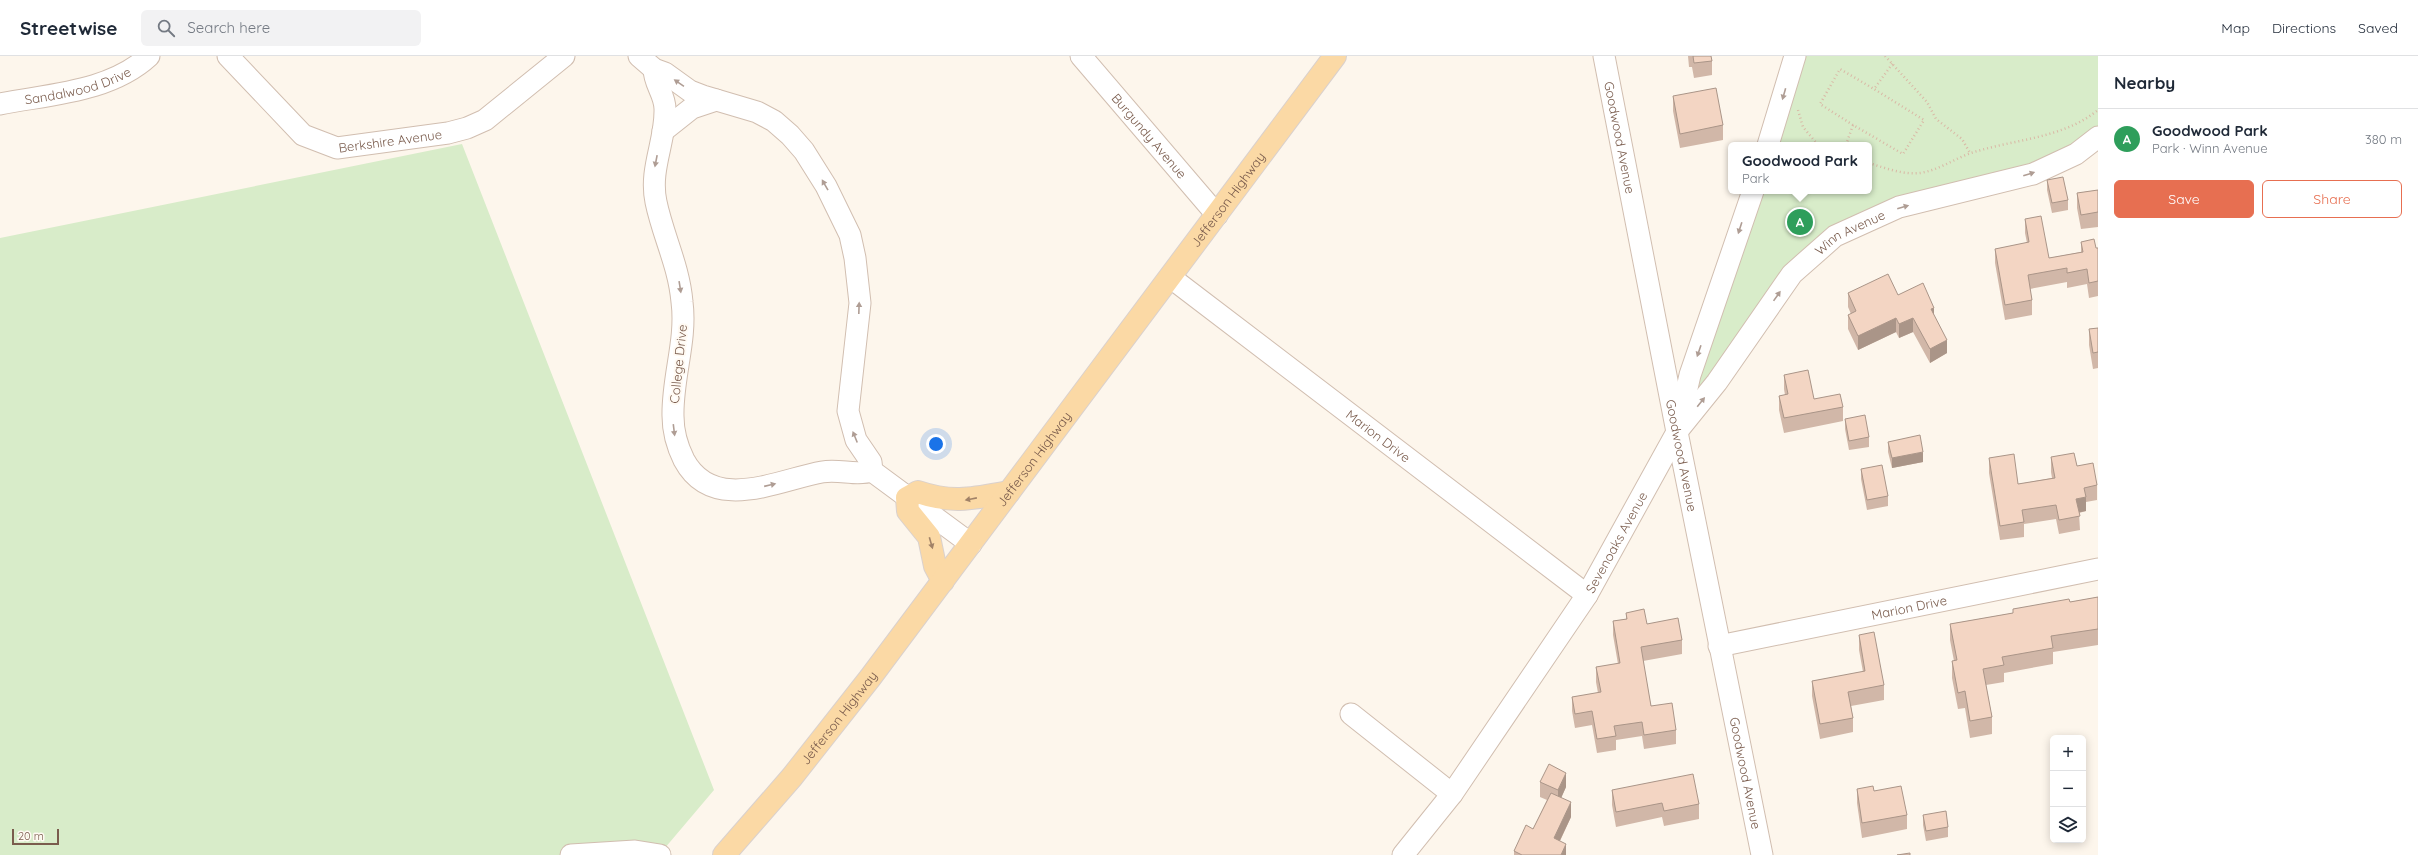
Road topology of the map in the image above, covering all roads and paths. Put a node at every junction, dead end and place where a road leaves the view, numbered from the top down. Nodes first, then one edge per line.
1 (149, 56) edge
2 (228, 56) edge
3 (564, 56) edge
4 (1081, 56) edge
5 (1335, 56) edge
6 (1604, 56) edge
7 (1795, 56) edge
8 (1885, 56) edge
9 (646, 63) edge
10 (1893, 64) junction
11 (1874, 89) junction
12 (716, 100) junction
13 (0, 104) edge
14 (1799, 106) dead end
15 (2098, 110) edge
16 (1853, 125) junction
17 (663, 131) junction
18 (2098, 137) edge
19 (1769, 142) edge
20 (1816, 142) edge
21 (1847, 142) edge
22 (1970, 153) junction
23 (1872, 164) edge
24 (1752, 194) edge
25 (1217, 215) junction
26 (1170, 277) junction
27 (1676, 432) junction
28 (872, 471) junction
29 (1009, 492) junction
30 (907, 498) junction
31 (971, 544) junction
32 (2098, 569) edge
33 (943, 581) junction
34 (1587, 595) junction
35 (1719, 646) junction
36 (1352, 714) dead end
37 (1452, 794) junction
38 (571, 855) edge
39 (660, 855) edge
40 (724, 855) edge
41 (1402, 855) edge
42 (1762, 855) edge

1 - 13 street, Sandalwood Drive
2 - 3 street, Berkshire Avenue
4 - 25 street, Burgundy Avenue
5 - 25 main road, Jefferson Highway
6 - 27 street, Goodwood Avenue
7 -> 19 street
8 - 10 path
12 -> 9 street, College Drive
9 - 17 street, College Drive
10 - 11 path
10 - 22 path
11 - 16 path
11 - 16 path
12 - 17 street
28 -> 12 street, College Drive
14 - 20 path
15 - 22 path
16 - 21 path
17 -> 28 street, College Drive
27 -> 18 street, Winn Avenue
22 - 23 path
24 -> 27 street, Sevenoaks Avenue
25 - 26 main road, Jefferson Highway
26 - 29 main road, Jefferson Highway
26 - 34 street, Marion Drive
27 - 34 street, Sevenoaks Avenue
27 - 35 street, Goodwood Avenue
28 - 30 street, College Drive
29 -> 30 main road
29 - 31 main road, Jefferson Highway
30 - 31 street, College Drive
30 -> 33 main road
31 - 33 main road, Jefferson Highway
32 - 35 street, Marion Drive
33 - 40 main road, Jefferson Highway
34 - 37 street, Sevenoaks Avenue
35 - 42 street, Goodwood Avenue
36 - 37 street
37 - 41 street, Sevenoaks Avenue
38 - 39 street

